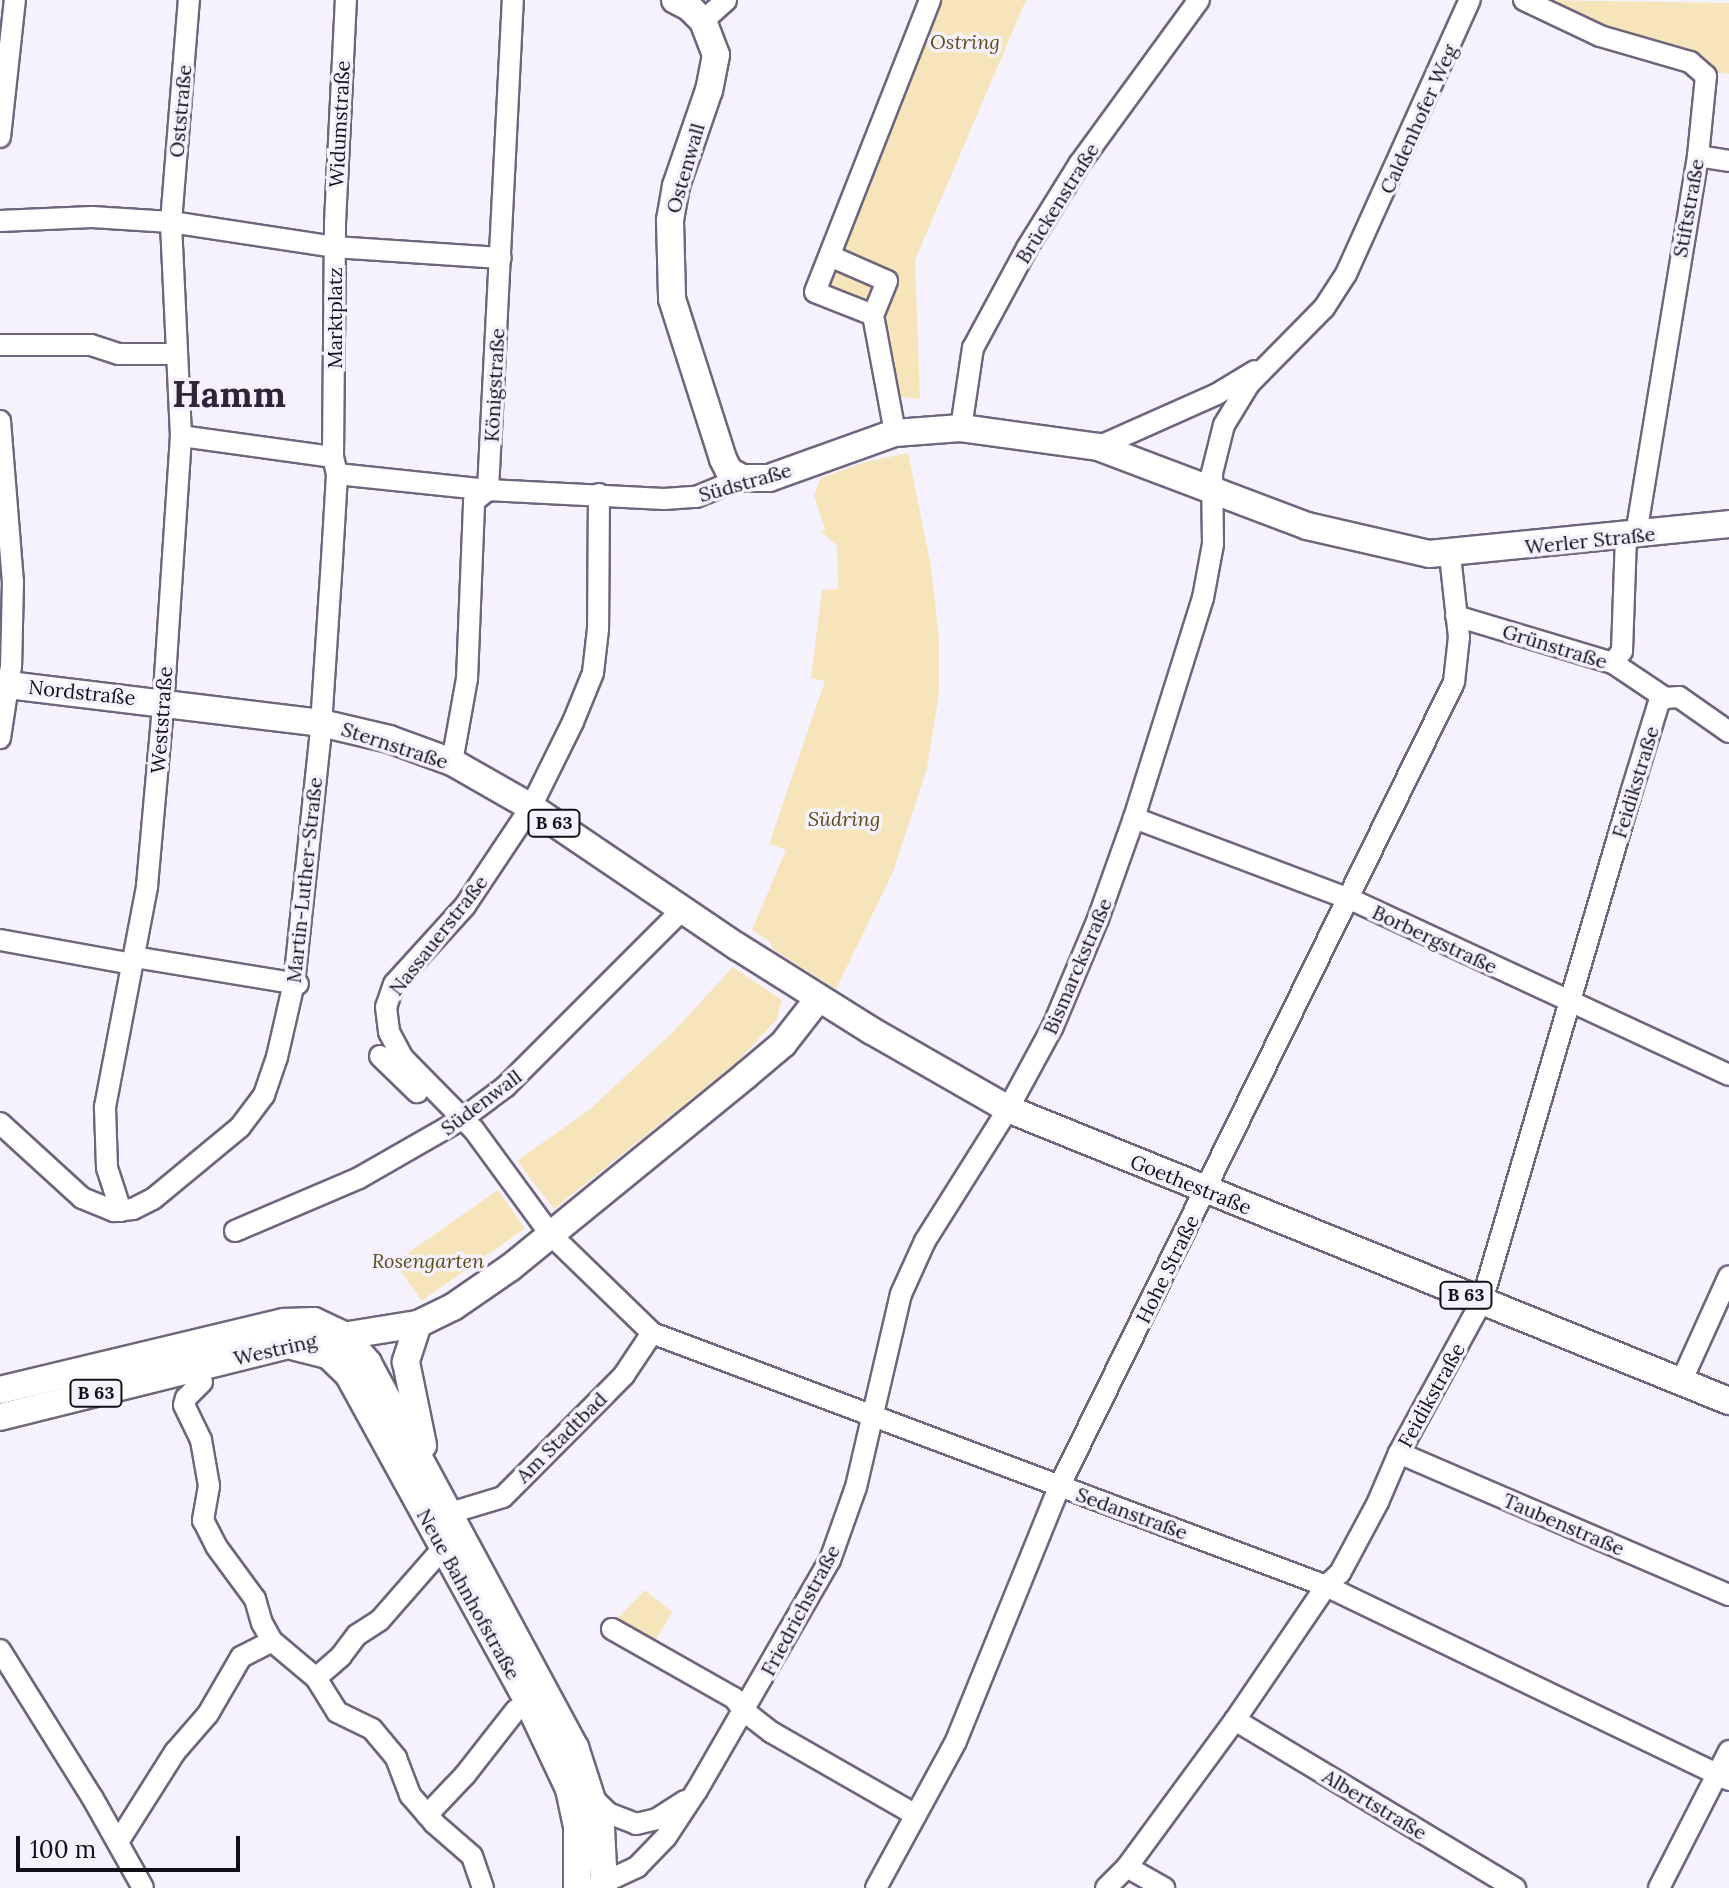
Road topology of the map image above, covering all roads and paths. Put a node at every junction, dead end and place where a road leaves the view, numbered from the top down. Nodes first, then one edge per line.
1 (15, 0) edge
2 (189, 0) edge
3 (346, 0) edge
4 (513, 0) edge
5 (675, 0) edge
6 (726, 0) edge
7 (930, 0) edge
8 (1199, 0) edge
9 (1470, 0) edge
10 (1524, 0) edge
11 (703, 21) junction
12 (0, 137) edge
13 (1698, 156) junction
14 (1729, 161) edge
15 (0, 221) edge
16 (162, 221) junction
17 (334, 247) junction
18 (830, 256) junction
19 (501, 258) junction
20 (873, 315) junction
21 (0, 345) edge
22 (176, 354) junction
23 (1269, 364) junction
24 (0, 421) edge
25 (961, 428) junction
26 (895, 433) junction
27 (181, 436) junction
28 (1098, 447) junction
29 (335, 466) junction
30 (742, 478) junction
31 (1213, 489) junction
32 (488, 490) junction
33 (599, 494) junction
34 (1729, 524) edge
35 (1631, 536) junction
36 (1450, 555) junction
37 (1456, 616) junction
38 (1613, 663) junction
39 (4, 684) edge
40 (1665, 698) junction
41 (163, 701) junction
42 (321, 723) junction
43 (1729, 732) edge
44 (0, 738) edge
45 (452, 762) junction
46 (531, 807) junction
47 (1134, 818) junction
48 (1350, 899) junction
49 (682, 910) junction
50 (0, 940) edge
51 (133, 961) junction
52 (296, 983) junction
53 (819, 998) junction
54 (1569, 1001) junction
55 (380, 1056) dead end
56 (1729, 1075) edge
57 (1008, 1109) junction
58 (453, 1119) junction
59 (0, 1123) edge
60 (1203, 1188) junction
61 (121, 1211) junction
62 (235, 1231) dead end
63 (550, 1234) junction
64 (1729, 1276) edge
65 (1482, 1301) junction
66 (418, 1324) junction
67 (652, 1333) junction
68 (344, 1335) junction
69 (288, 1346) junction
70 (202, 1382) dead end
71 (1681, 1382) junction
72 (0, 1390) edge
73 (1729, 1401) edge
74 (0, 1417) edge
75 (872, 1417) junction
76 (1399, 1453) junction
77 (432, 1479) junction
78 (1059, 1487) junction
79 (450, 1513) junction
80 (443, 1548) junction
81 (1326, 1586) junction
82 (1729, 1595) edge
83 (612, 1629) dead end
84 (272, 1641) junction
85 (0, 1650) edge
86 (316, 1678) junction
87 (516, 1710) dead end
88 (744, 1711) junction
89 (1235, 1720) junction
90 (1729, 1751) edge
91 (1723, 1777) edge
92 (697, 1790) junction
93 (594, 1799) junction
94 (427, 1815) junction
95 (916, 1815) junction
96 (118, 1842) junction
97 (1127, 1867) junction
98 (600, 1887) edge
99 (143, 1888) edge
100 (483, 1888) edge
101 (577, 1888) edge
102 (876, 1888) edge
103 (1106, 1888) edge
104 (1164, 1888) edge
105 (1515, 1888) edge
106 (1659, 1888) edge

1 - 12 street
2 - 16 street, Oststraße
3 - 17 street, Widumstraße
4 - 19 street, Königstraße
5 - 11 main road
6 - 11 street
7 - 18 street
8 - 25 street, Brückenstraße
9 - 23 street, Caldenhofer Weg
10 - 13 street, Stiftstraße
11 - 30 main road, Ostenwall
13 - 14 street
13 - 35 street, Stiftstraße
15 - 16 street
16 - 17 street, Marktplatz
16 - 22 street, Weststraße
17 - 19 street
17 - 29 street, Marktplatz
18 - 20 street
18 - 20 street
19 - 32 street, Königstraße
20 - 26 street
21 - 22 street
22 - 27 street, Weststraße
23 - 28 street
23 - 31 street, Bismarckstraße
24 - 39 street
25 - 26 main road, Südstraße
25 - 28 main road, Südstraße
26 - 30 main road, Südstraße
27 - 29 street
27 - 41 street, Weststraße
28 - 31 main road, Südstraße
29 - 32 street, Südstraße
29 - 42 street, Martin-Luther-Straße
30 - 33 street, Südstraße
31 - 36 main road, Werler Straße
31 - 47 street, Bismarckstraße
32 - 33 street, Südstraße
32 - 45 street, Königstraße
33 - 46 street, Nassauerstraße
34 - 35 main road, Werler Straße
35 - 36 main road, Werler Straße
35 - 38 street
36 - 37 street, Hohe Straße
37 - 38 street, Grünstraße
37 - 48 street, Hohe Straße
38 - 40 street, Grünstraße
39 - 41 main road, Nordstraße / B 63
39 - 44 street
40 - 43 street, Grünstraße
40 - 54 street, Feidikstraße
41 - 42 main road, Sternstraße / B 63
41 - 51 street, Weststraße
42 - 45 main road, Sternstraße / B 63
42 - 52 street, Martin-Luther-Straße
45 - 46 main road, Sternstraße / B 63
46 - 49 main road, Sternstraße / B 63
46 - 58 street, Nassauerstraße
47 - 48 street, Borbergstraße
47 - 57 street, Bismarckstraße
48 - 54 street, Borbergstraße
48 - 60 street, Hohe Straße
49 - 53 main road, Goethestraße / B 63
49 - 58 street, Südenwall
50 - 51 street
51 - 52 street
51 - 61 street, Weststraße
52 - 61 street, Martin-Luther-Straße
53 - 57 main road, Goethestraße / B 63
53 - 63 main road, B 63
54 - 56 street, Borbergstraße
54 - 65 street, Feidikstraße
55 - 58 street
57 - 60 main road, Goethestraße / B 63
57 - 75 street, Bismarckstraße
58 - 62 street, Südenwall
58 - 63 street, Sedanstraße
59 - 61 street
60 - 65 main road, Goethestraße / B 63
60 - 78 street, Hohe Straße
63 - 66 main road, B 63
63 - 67 street, Sedanstraße
64 - 71 street
65 - 71 main road, Goethestraße / B 63
65 - 76 street, Feidikstraße
66 - 68 main road, B 63
66 - 77 main road
67 - 75 street, Sedanstraße
67 - 79 street, Am Stadtbad
68 - 69 main road, Westring / B 63
68 - 72 main road, Westring / B 63
68 - 77 main road, Neue Bahnhofstraße
69 - 74 main road, Westring / B 63
69 - 80 main road, Neue Bahnhofstraße
70 - 84 street
71 - 73 main road, Goethestraße / B 63
75 - 78 street, Sedanstraße
75 - 88 street, Friedrichstraße
76 - 81 street, Feidikstraße
76 - 82 street, Taubenstraße
77 - 79 main road, Neue Bahnhofstraße
78 - 81 street, Sedanstraße
78 - 95 street, Hohe Straße
79 - 93 main road, Neue Bahnhofstraße
80 - 86 street
80 - 101 main road, Neue Bahnhofstraße
81 - 89 street, Feidikstraße
81 - 91 street, Sedanstraße
83 - 88 street
84 - 86 street
84 - 96 street
85 - 96 street
86 - 94 street
87 - 94 street
88 - 92 street, Friedrichstraße
88 - 95 street
89 - 97 street, Feidikstraße
89 - 105 street, Albertstraße
90 - 91 street
91 - 106 street
92 - 93 street, Friedrichstraße
92 - 98 street, Friedrichstraße
93 - 98 main road, Neue Bahnhofstraße
94 - 100 street
95 - 102 street, Hohe Straße
96 - 99 street
97 - 103 street, Feidikstraße
97 - 104 street

